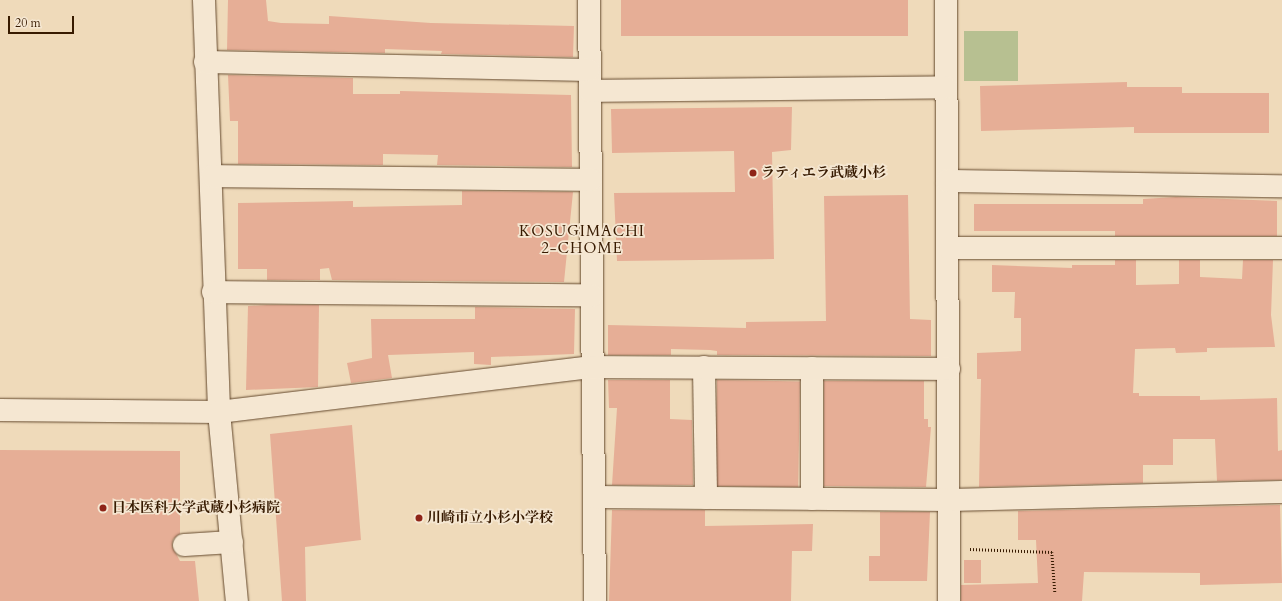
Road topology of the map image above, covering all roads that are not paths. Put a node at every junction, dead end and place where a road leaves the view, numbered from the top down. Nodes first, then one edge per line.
1 (204, 0) edge
2 (589, 0) edge
3 (946, 0) edge
4 (205, 62) junction
5 (589, 81) junction
6 (946, 87) junction
7 (212, 176) junction
8 (591, 180) junction
9 (947, 181) junction
10 (1282, 186) edge
11 (949, 248) junction
12 (1282, 248) edge
13 (214, 292) junction
14 (592, 295) junction
15 (590, 367) junction
16 (704, 368) junction
17 (812, 368) junction
18 (949, 369) junction
19 (0, 410) edge
20 (219, 412) junction
21 (1282, 492) edge
22 (594, 497) junction
23 (706, 498) junction
24 (812, 499) junction
25 (950, 500) junction
26 (232, 542) junction
27 (184, 545) dead end
28 (238, 601) edge
29 (595, 601) edge
30 (949, 601) edge

1 - 4 street
2 - 5 street
3 - 6 street
4 - 5 street
4 - 7 street
5 - 6 street
5 - 8 street
6 - 9 street
7 - 8 street
7 - 13 street
8 - 14 street
9 - 10 street
9 - 11 street
11 - 12 street
11 - 18 street
13 - 14 street
13 - 20 street
14 - 15 street
15 - 16 street
15 - 20 street
15 - 22 street
16 - 17 street
16 - 23 street
17 - 18 street
17 - 24 street
18 - 25 street
19 - 20 street
20 - 26 street
21 - 25 street
22 - 23 street
22 - 29 street
23 - 24 street
24 - 25 street
25 - 30 street
26 - 27 street
26 - 28 street

